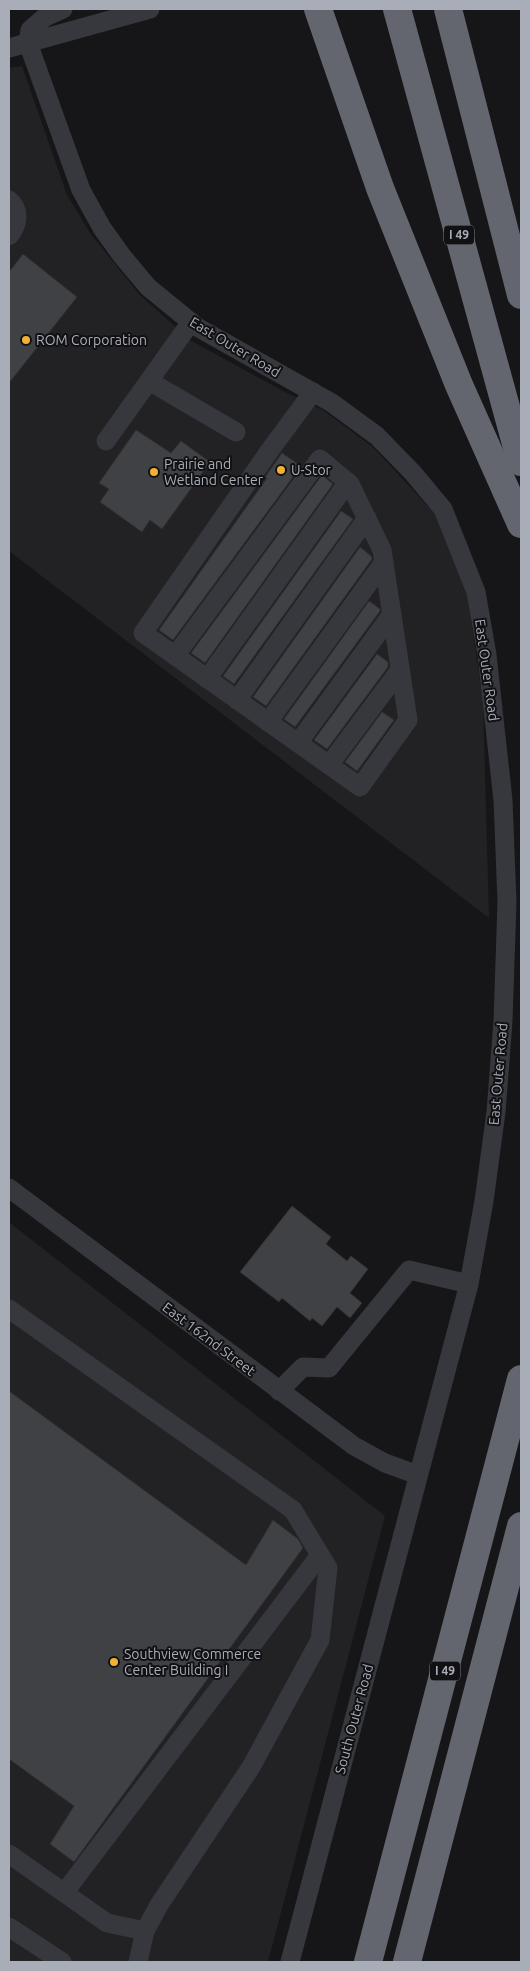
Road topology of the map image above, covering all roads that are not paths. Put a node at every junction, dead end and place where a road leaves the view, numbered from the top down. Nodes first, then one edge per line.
1 (64, 9) edge
2 (150, 9) edge
3 (305, 9) edge
4 (397, 9) edge
5 (448, 9) edge
6 (322, 20) edge
7 (28, 43) junction
8 (9, 48) edge
9 (9, 200) edge
10 (9, 236) edge
11 (521, 295) edge
12 (191, 322) junction
13 (149, 380) junction
14 (313, 392) junction
15 (236, 432) dead end
16 (106, 441) dead end
17 (521, 462) edge
18 (348, 482) junction
19 (367, 518) junction
20 (521, 524) edge
21 (384, 562) junction
22 (392, 614) junction
23 (175, 656) junction
24 (400, 670) junction
25 (207, 679) junction
26 (237, 700) junction
27 (268, 722) junction
28 (298, 743) junction
29 (329, 765) junction
30 (9, 1188) edge
31 (468, 1284) junction
32 (9, 1309) edge
33 (521, 1379) edge
34 (279, 1391) junction
35 (418, 1475) junction
36 (521, 1526) edge
37 (320, 1555) junction
38 (9, 1854) edge
39 (64, 1893) junction
40 (9, 1928) edge
41 (145, 1931) junction
42 (62, 1962) edge
43 (138, 1962) edge
44 (290, 1962) edge
45 (368, 1962) edge
46 (407, 1962) edge

1 - 7 street
2 - 7 street
3 - 6 highway
4 - 17 highway, I 49
5 - 11 highway
6 - 20 highway
7 - 8 street
7 - 12 street, East Outer Road
9 - 10 street
12 - 13 street
12 - 14 street, East Outer Road
13 - 15 street
13 - 16 street
14 - 23 street
14 - 31 street, East Outer Road
18 - 19 street
18 - 23 street
18 - 25 street
19 - 21 street
19 - 26 street
21 - 22 street
21 - 27 street
22 - 24 street
22 - 28 street
23 - 25 street
24 - 29 street
24 - 29 street
25 - 26 street
26 - 27 street
27 - 28 street
28 - 29 street
30 - 34 street, East 162nd Street
31 - 34 street
31 - 35 street, East Outer Road
32 - 37 street
33 - 45 highway, I 49
34 - 35 street, East 162nd Street
35 - 44 street, South Outer Road
36 - 46 highway, I 49
37 - 39 street
37 - 41 street
38 - 39 street
39 - 41 street
40 - 42 street
41 - 43 street

